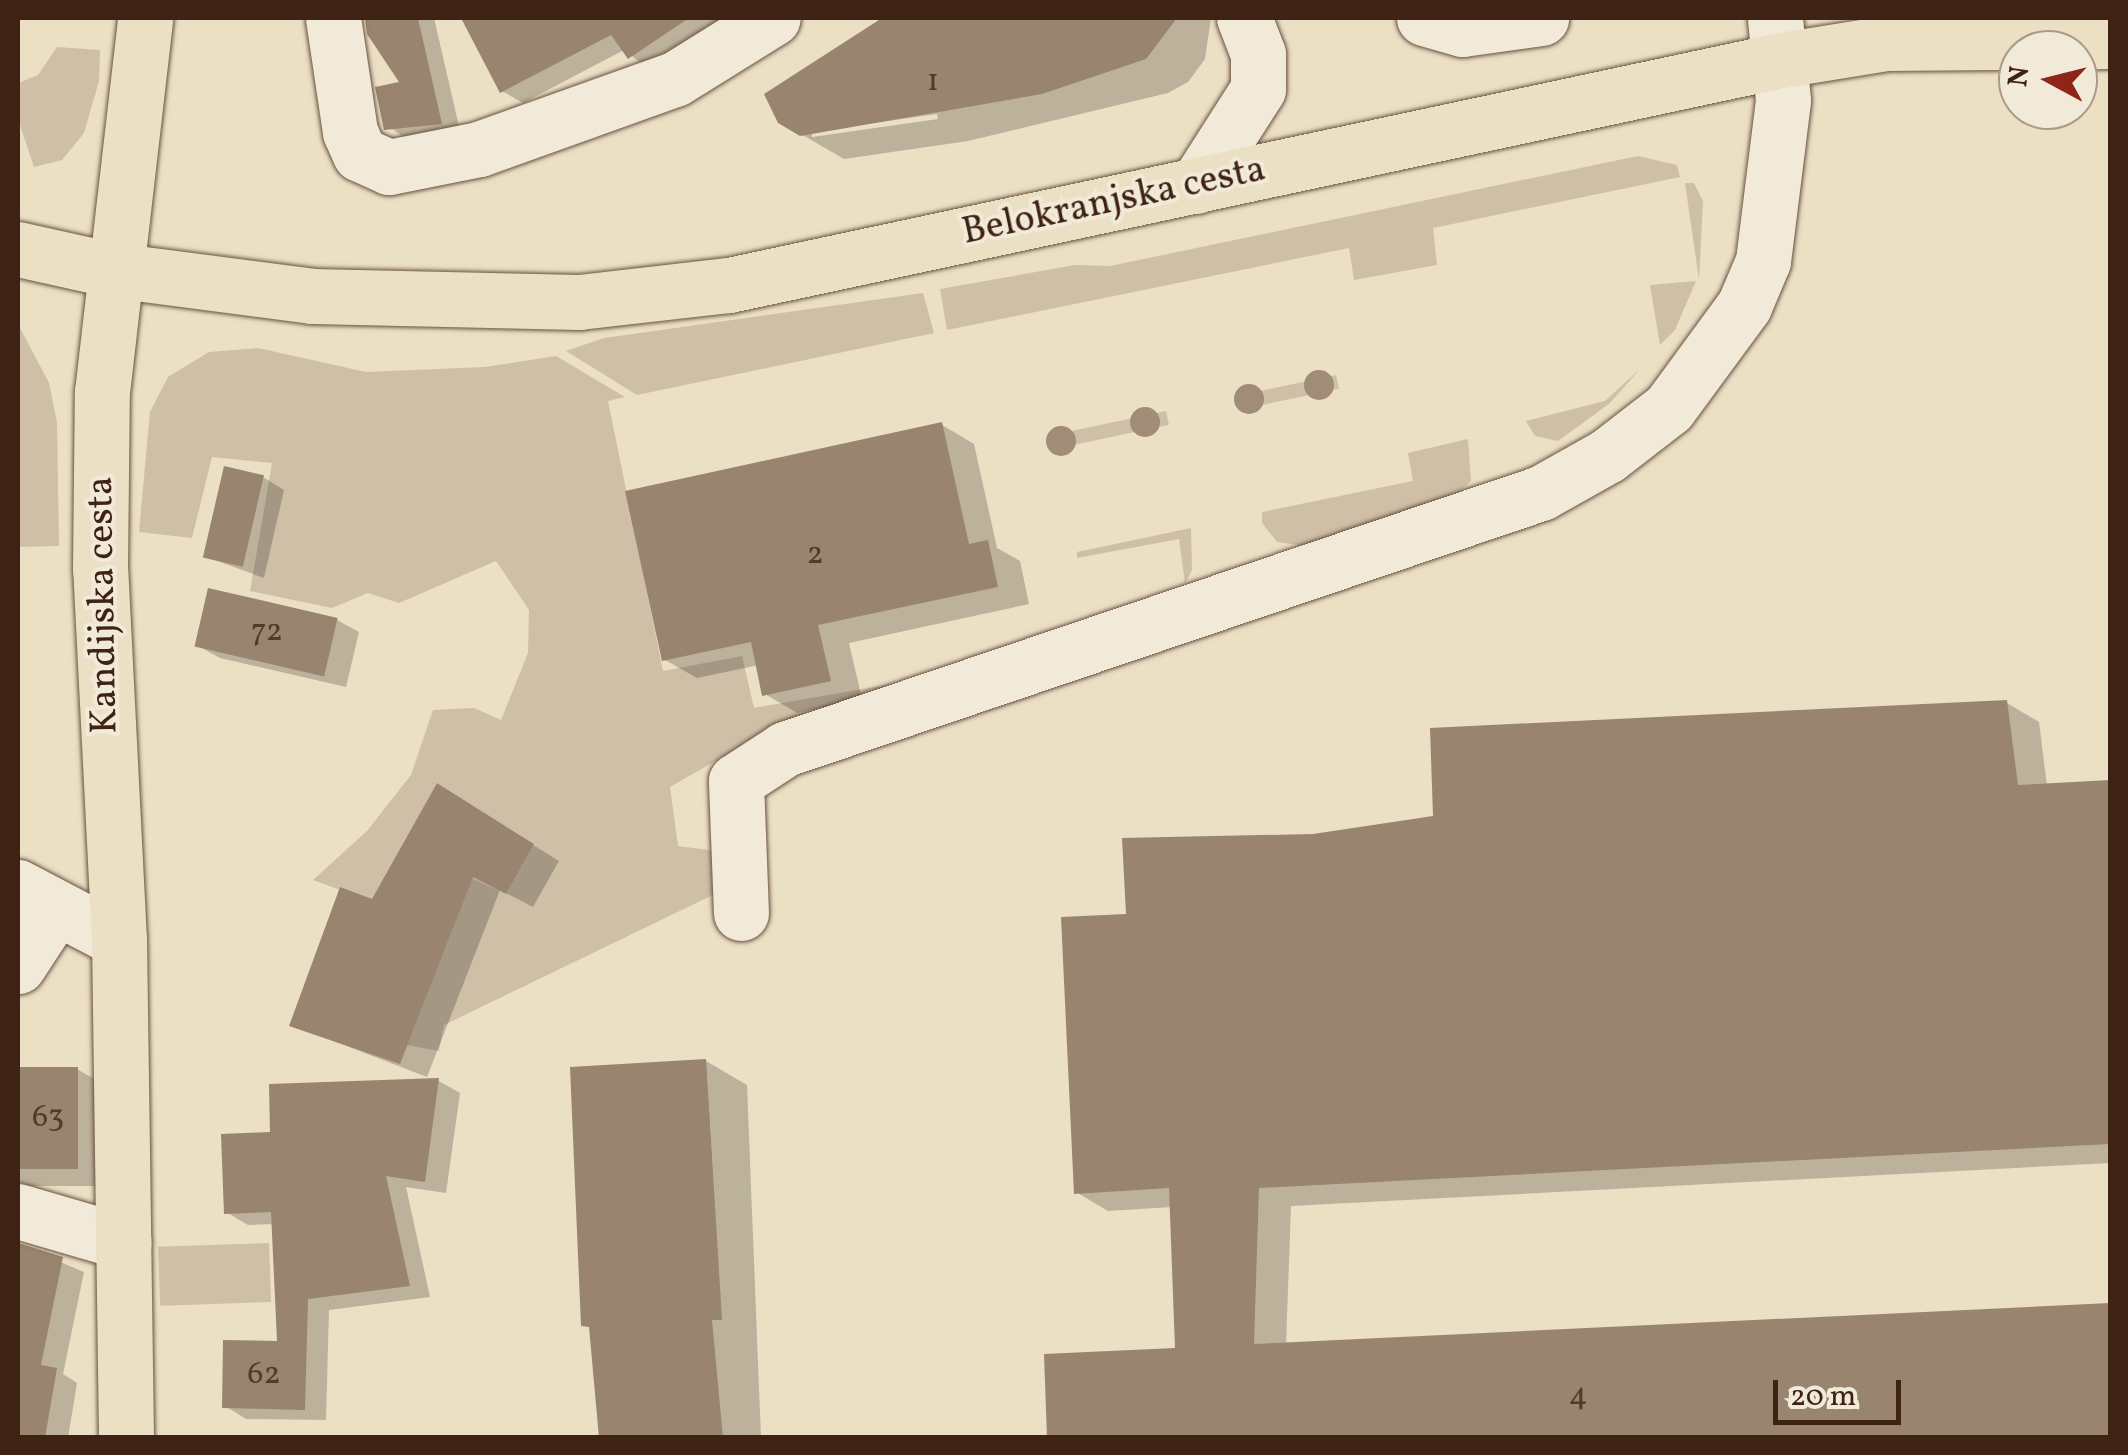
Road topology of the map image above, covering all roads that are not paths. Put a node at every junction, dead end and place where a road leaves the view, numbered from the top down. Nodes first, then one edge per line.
1 (146, 18) edge
2 (333, 18) edge
3 (773, 18) edge
4 (1244, 18) edge
5 (1424, 18) edge
6 (1541, 18) edge
7 (1778, 39) edge
8 (2110, 41) edge
9 (1196, 186) junction
10 (18, 249) edge
11 (113, 270) junction
12 (36, 899) edge
13 (742, 913) dead end
14 (120, 940) junction
15 (18, 966) edge
16 (18, 1212) edge
17 (124, 1242) junction
18 (126, 1438) edge

1 - 11 main road, Kandijska cesta
2 - 3 street
4 - 9 street
5 - 6 street
7 - 8 main road, Belokranjska cesta
7 - 9 main road, Belokranjska cesta
7 - 13 street
9 - 11 main road, Belokranjska cesta
10 - 11 main road, Belokranjska cesta
11 - 14 main road, Kandijska cesta
12 - 14 street
12 - 15 street
14 - 17 main road, Kandijska cesta
16 - 17 street
17 - 18 main road, Kandijska cesta

